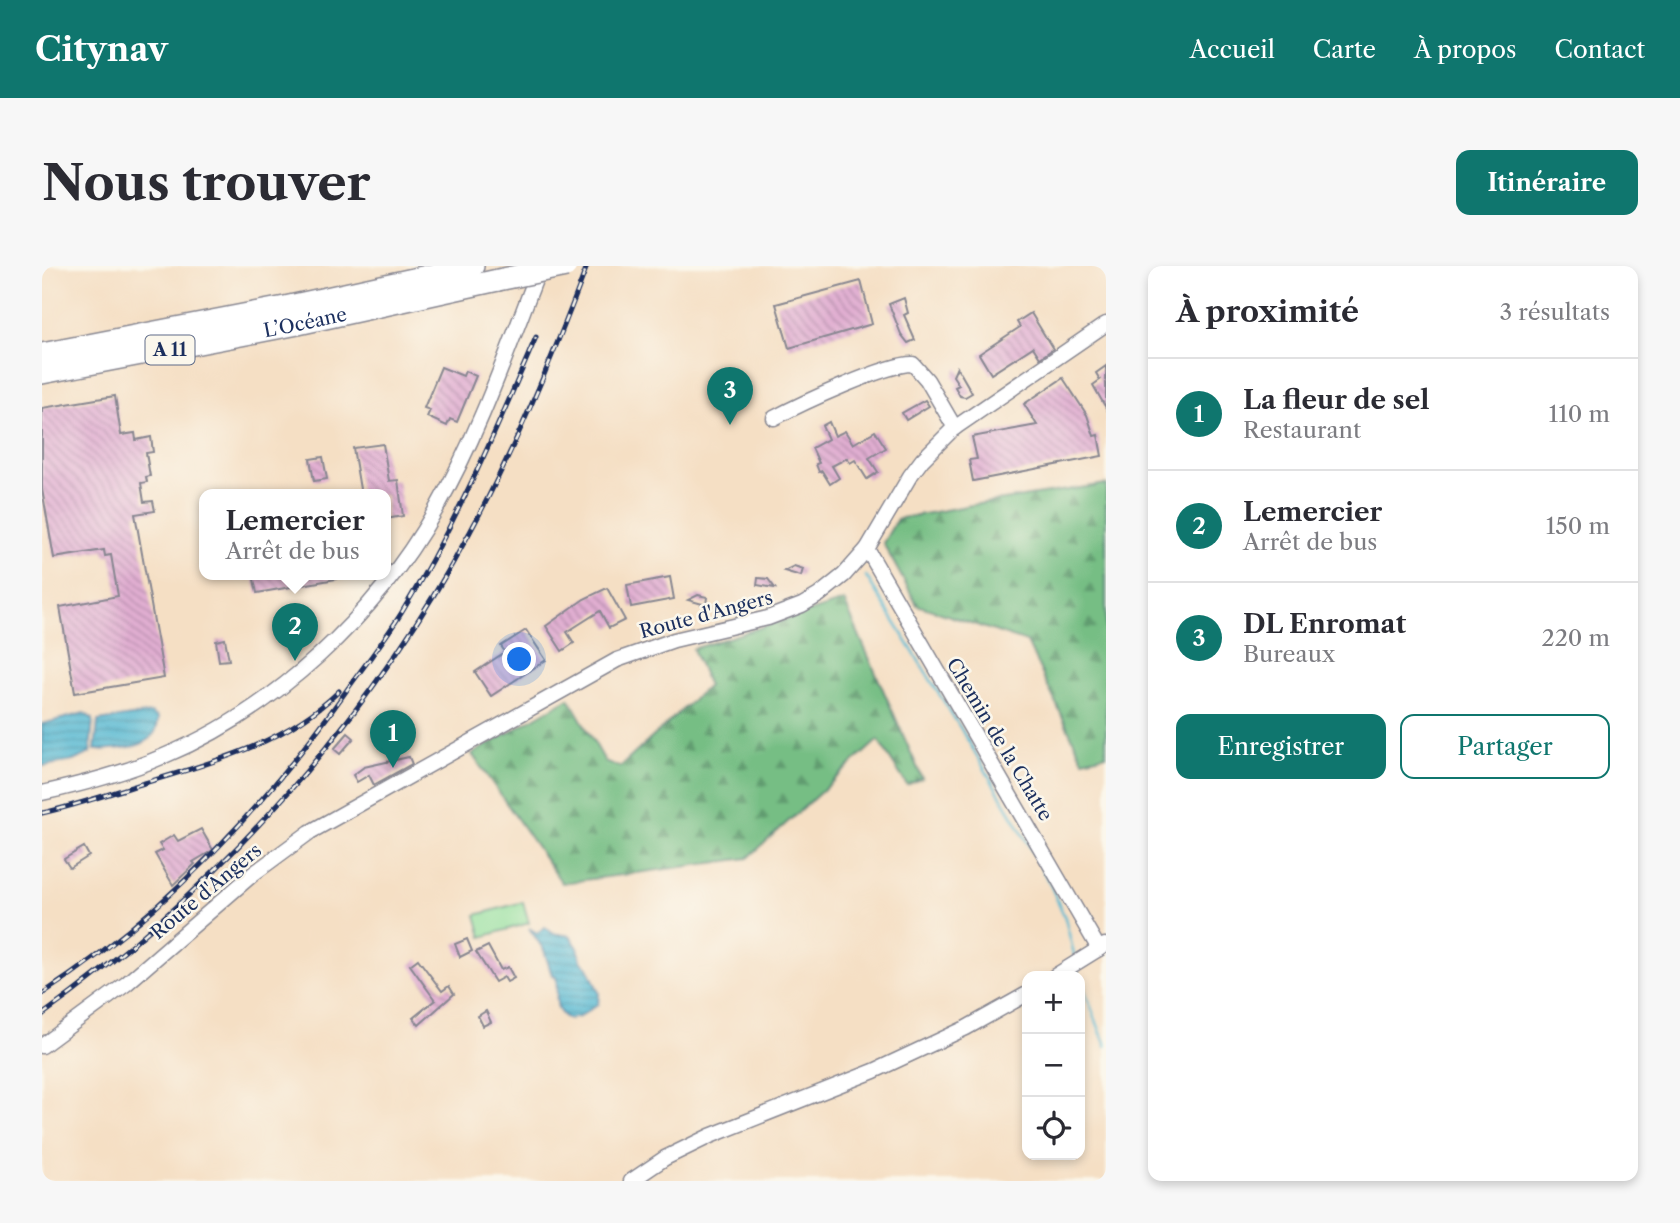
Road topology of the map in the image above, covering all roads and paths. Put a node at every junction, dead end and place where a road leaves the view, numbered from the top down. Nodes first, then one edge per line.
1 (473, 266) edge
2 (541, 266) edge
3 (566, 266) edge
4 (332, 307) junction
5 (292, 316) junction
6 (1106, 324) edge
7 (42, 354) edge
8 (42, 373) edge
9 (774, 418) dead end
10 (954, 428) junction
11 (867, 549) junction
12 (391, 577) edge
13 (389, 580) edge
14 (42, 793) edge
15 (1103, 946) edge
16 (1063, 971) edge
17 (1022, 997) edge
18 (42, 1046) edge
19 (631, 1181) edge

1 - 4 highway, L’Océane / A 11
2 - 12 street
3 - 4 highway, L’Océane / A 11, bridge
4 - 5 highway, L’Océane / A 11
5 - 7 highway, L’Océane / A 11
5 - 8 highway, L’Océane / A 11
6 - 10 street, Route d'Angers
9 - 10 street
10 - 11 street, Route d'Angers
11 - 15 street, Chemin de la Chatte
11 - 18 street, Route d'Angers
13 - 14 street
15 - 16 street
17 - 19 street

